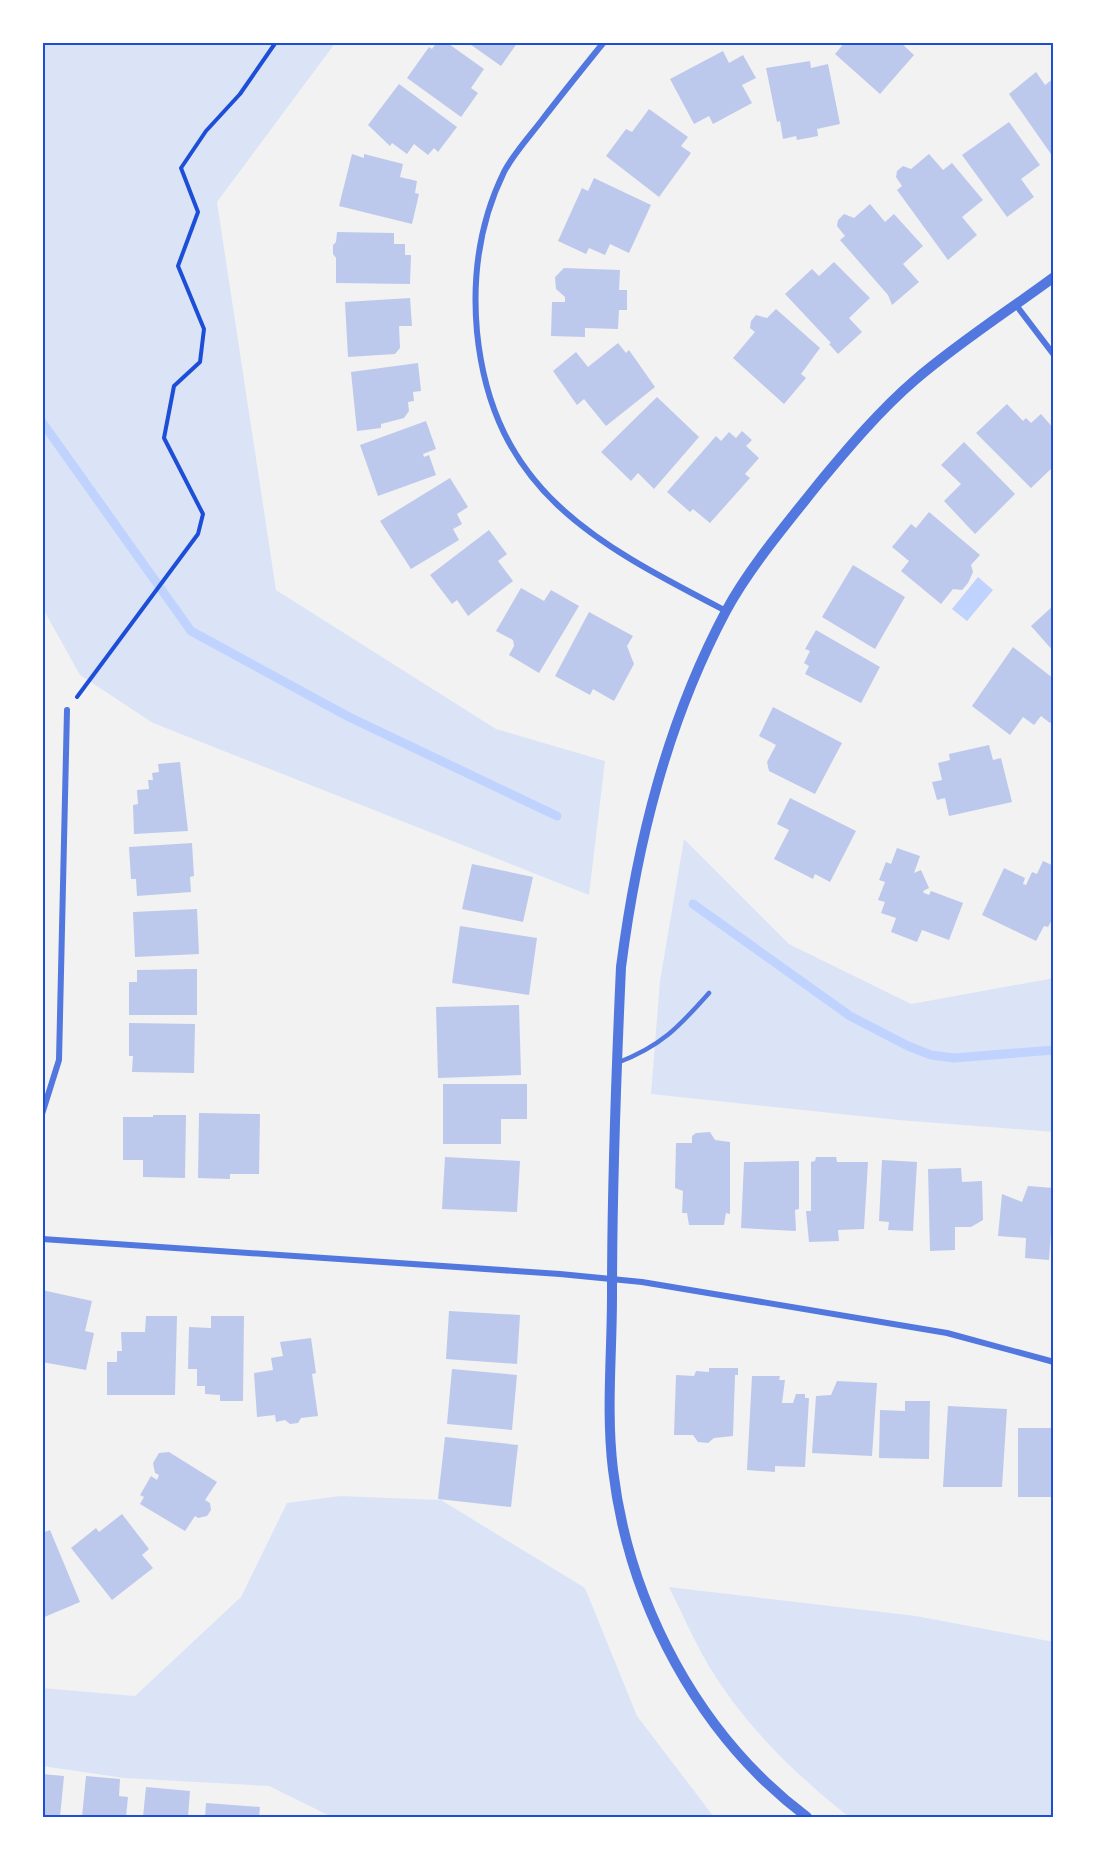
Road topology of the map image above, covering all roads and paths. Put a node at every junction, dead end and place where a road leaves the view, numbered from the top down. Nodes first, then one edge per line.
1 (276, 42) edge
2 (604, 42) edge
3 (1054, 278) edge
4 (1016, 305) junction
5 (1054, 355) edge
6 (726, 610) junction
7 (67, 710) joint
8 (709, 993) dead end
9 (617, 1063) junction
10 (42, 1114) edge
11 (42, 1239) edge
12 (612, 1280) junction
13 (1054, 1362) edge
14 (807, 1817) edge

1 - 7 path
2 - 6 street
3 - 4 street
4 - 5 street
4 - 6 street
6 - 9 street
7 - 10 street
8 - 9 lane
9 - 12 street
11 - 12 street
12 - 13 street
12 - 14 street

